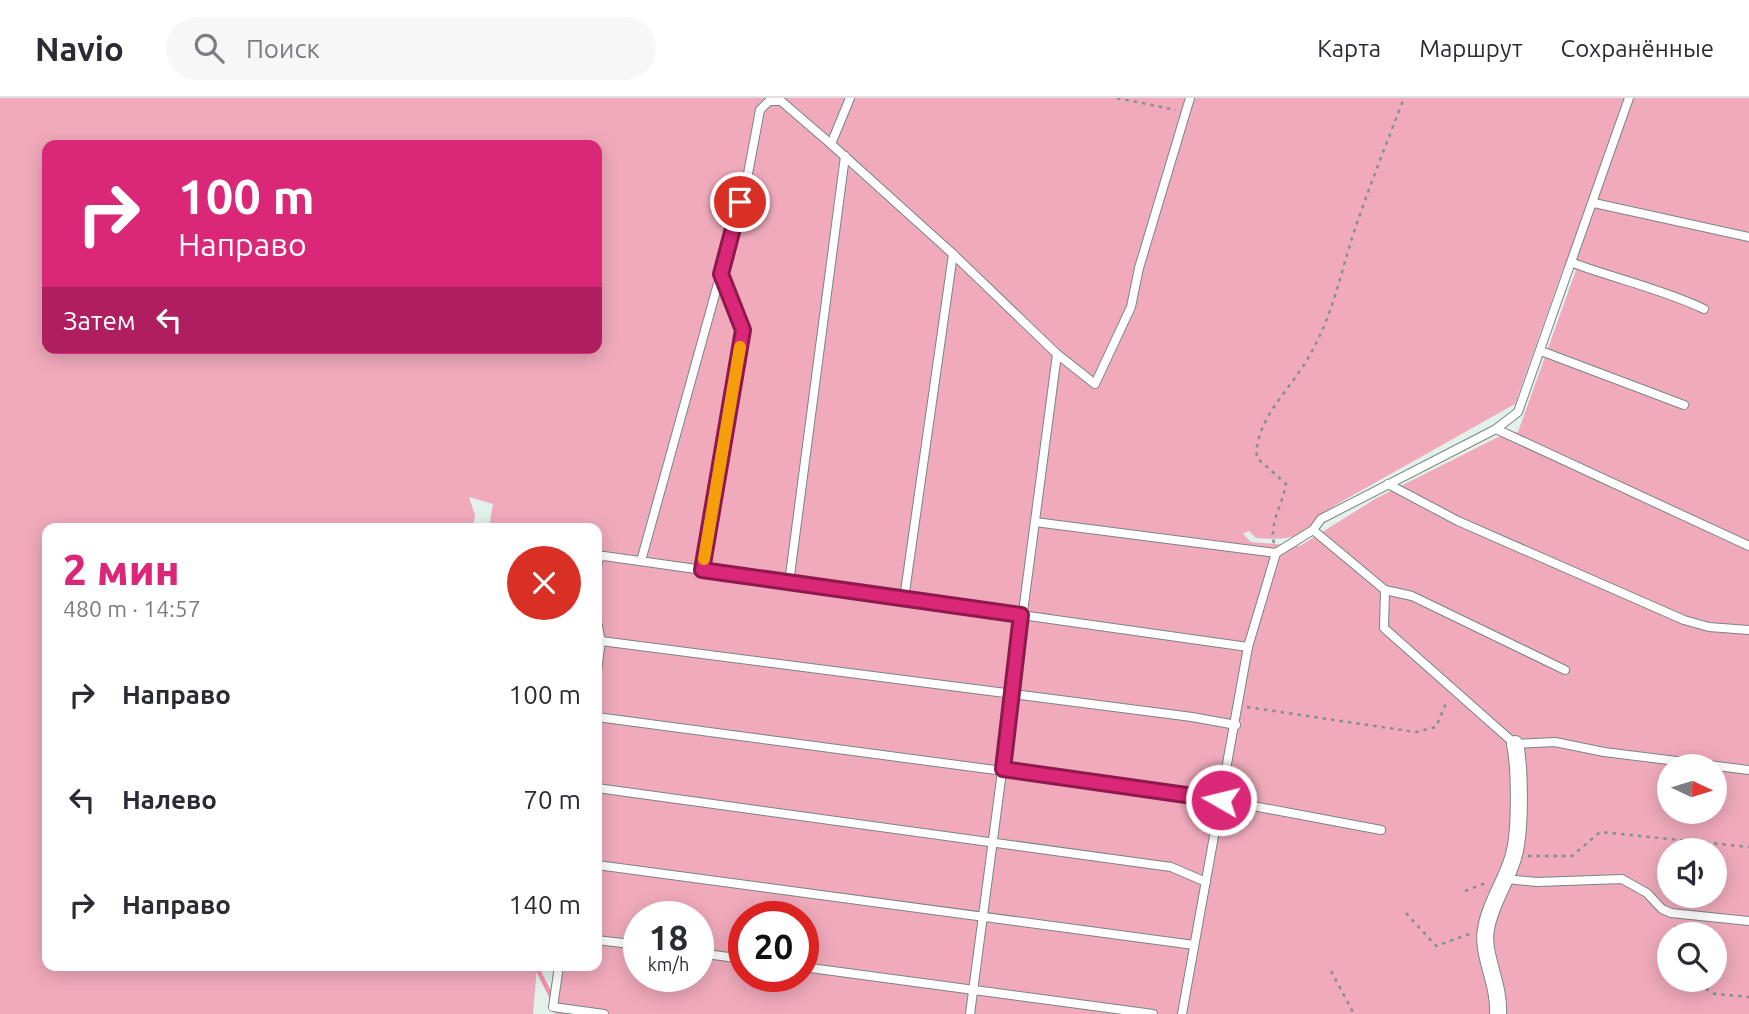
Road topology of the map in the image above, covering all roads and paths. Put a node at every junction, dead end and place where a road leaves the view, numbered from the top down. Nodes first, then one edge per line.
1 (850, 98) edge
2 (1117, 98) edge
3 (1190, 98) edge
4 (1404, 98) edge
5 (1629, 98) edge
6 (1186, 112) junction
7 (831, 144) junction
8 (845, 156) junction
9 (1594, 203) junction
10 (1749, 237) edge
11 (953, 254) junction
12 (1573, 263) junction
13 (721, 274) junction
14 (1704, 309) dead end
15 (1541, 351) junction
16 (1058, 354) junction
17 (1684, 405) dead end
18 (1496, 429) junction
19 (1388, 484) junction
20 (1035, 522) junction
21 (1312, 530) junction
22 (1749, 546) edge
23 (1276, 553) junction
24 (602, 557) edge
25 (641, 561) junction
26 (702, 570) junction
27 (789, 583) junction
28 (1385, 590) junction
29 (904, 599) junction
30 (1021, 615) junction
31 (1749, 630) edge
32 (602, 641) edge
33 (1248, 647) junction
34 (1565, 670) dead end
35 (1452, 688) junction
36 (1012, 695) junction
37 (1239, 706) junction
38 (602, 718) edge
39 (1236, 725) junction
40 (1515, 744) junction
41 (1003, 769) junction
42 (1749, 770) edge
43 (602, 789) edge
44 (1221, 800) junction
45 (1381, 830) dead end
46 (993, 844) junction
47 (1749, 847) edge
48 (1514, 855) junction
49 (602, 866) edge
50 (1505, 879) junction
51 (1206, 882) junction
52 (1406, 913) dead end
53 (983, 916) junction
54 (1749, 921) edge
55 (1485, 930) junction
56 (602, 941) edge
57 (623, 943) edge
58 (1194, 945) junction
59 (819, 969) edge
60 (558, 971) edge
61 (1331, 971) dead end
62 (973, 990) junction
63 (1712, 992) edge
64 (1749, 997) edge
65 (553, 1011) edge
66 (604, 1014) edge
67 (970, 1014) edge
68 (1153, 1014) edge
69 (1182, 1014) edge
70 (1354, 1014) edge
71 (1498, 1014) edge

1 - 7 lane
2 - 6 path
3 - 6 lane
4 - 23 path
5 - 9 lane
6 - 16 lane
7 - 8 lane
7 - 13 lane
8 - 11 lane
8 - 27 lane
9 - 10 lane
9 - 12 lane
11 - 16 lane
11 - 29 lane
12 - 14 lane
12 - 15 lane
13 - 25 lane
13 - 26 lane
15 - 17 lane
15 - 18 lane
16 - 20 lane
18 - 19 lane
18 - 22 lane
19 - 21 lane
19 - 31 lane
20 - 23 lane
20 - 30 lane
21 - 23 lane
21 - 28 lane
23 - 33 lane
24 - 25 lane
25 - 26 lane
26 - 27 lane
27 - 29 lane
28 - 34 lane
28 - 35 lane
29 - 30 lane
30 - 33 lane
30 - 36 lane
32 - 36 lane
33 - 37 lane
35 - 37 path
35 - 40 lane
36 - 39 lane
36 - 41 lane
37 - 39 lane
38 - 41 lane
39 - 44 lane
40 - 42 lane
40 - 48 street
41 - 44 lane
41 - 46 lane
43 - 46 lane
44 - 45 lane
44 - 51 lane
46 - 51 lane
46 - 53 lane
47 - 48 path
48 - 50 street
49 - 53 lane
50 - 54 lane
50 - 55 street
51 - 58 lane
52 - 55 path
53 - 58 lane
53 - 62 lane
55 - 71 street
56 - 57 lane
58 - 69 lane
59 - 62 lane
60 - 65 lane
61 - 70 path
62 - 67 lane
62 - 68 lane
63 - 64 path
65 - 66 lane

